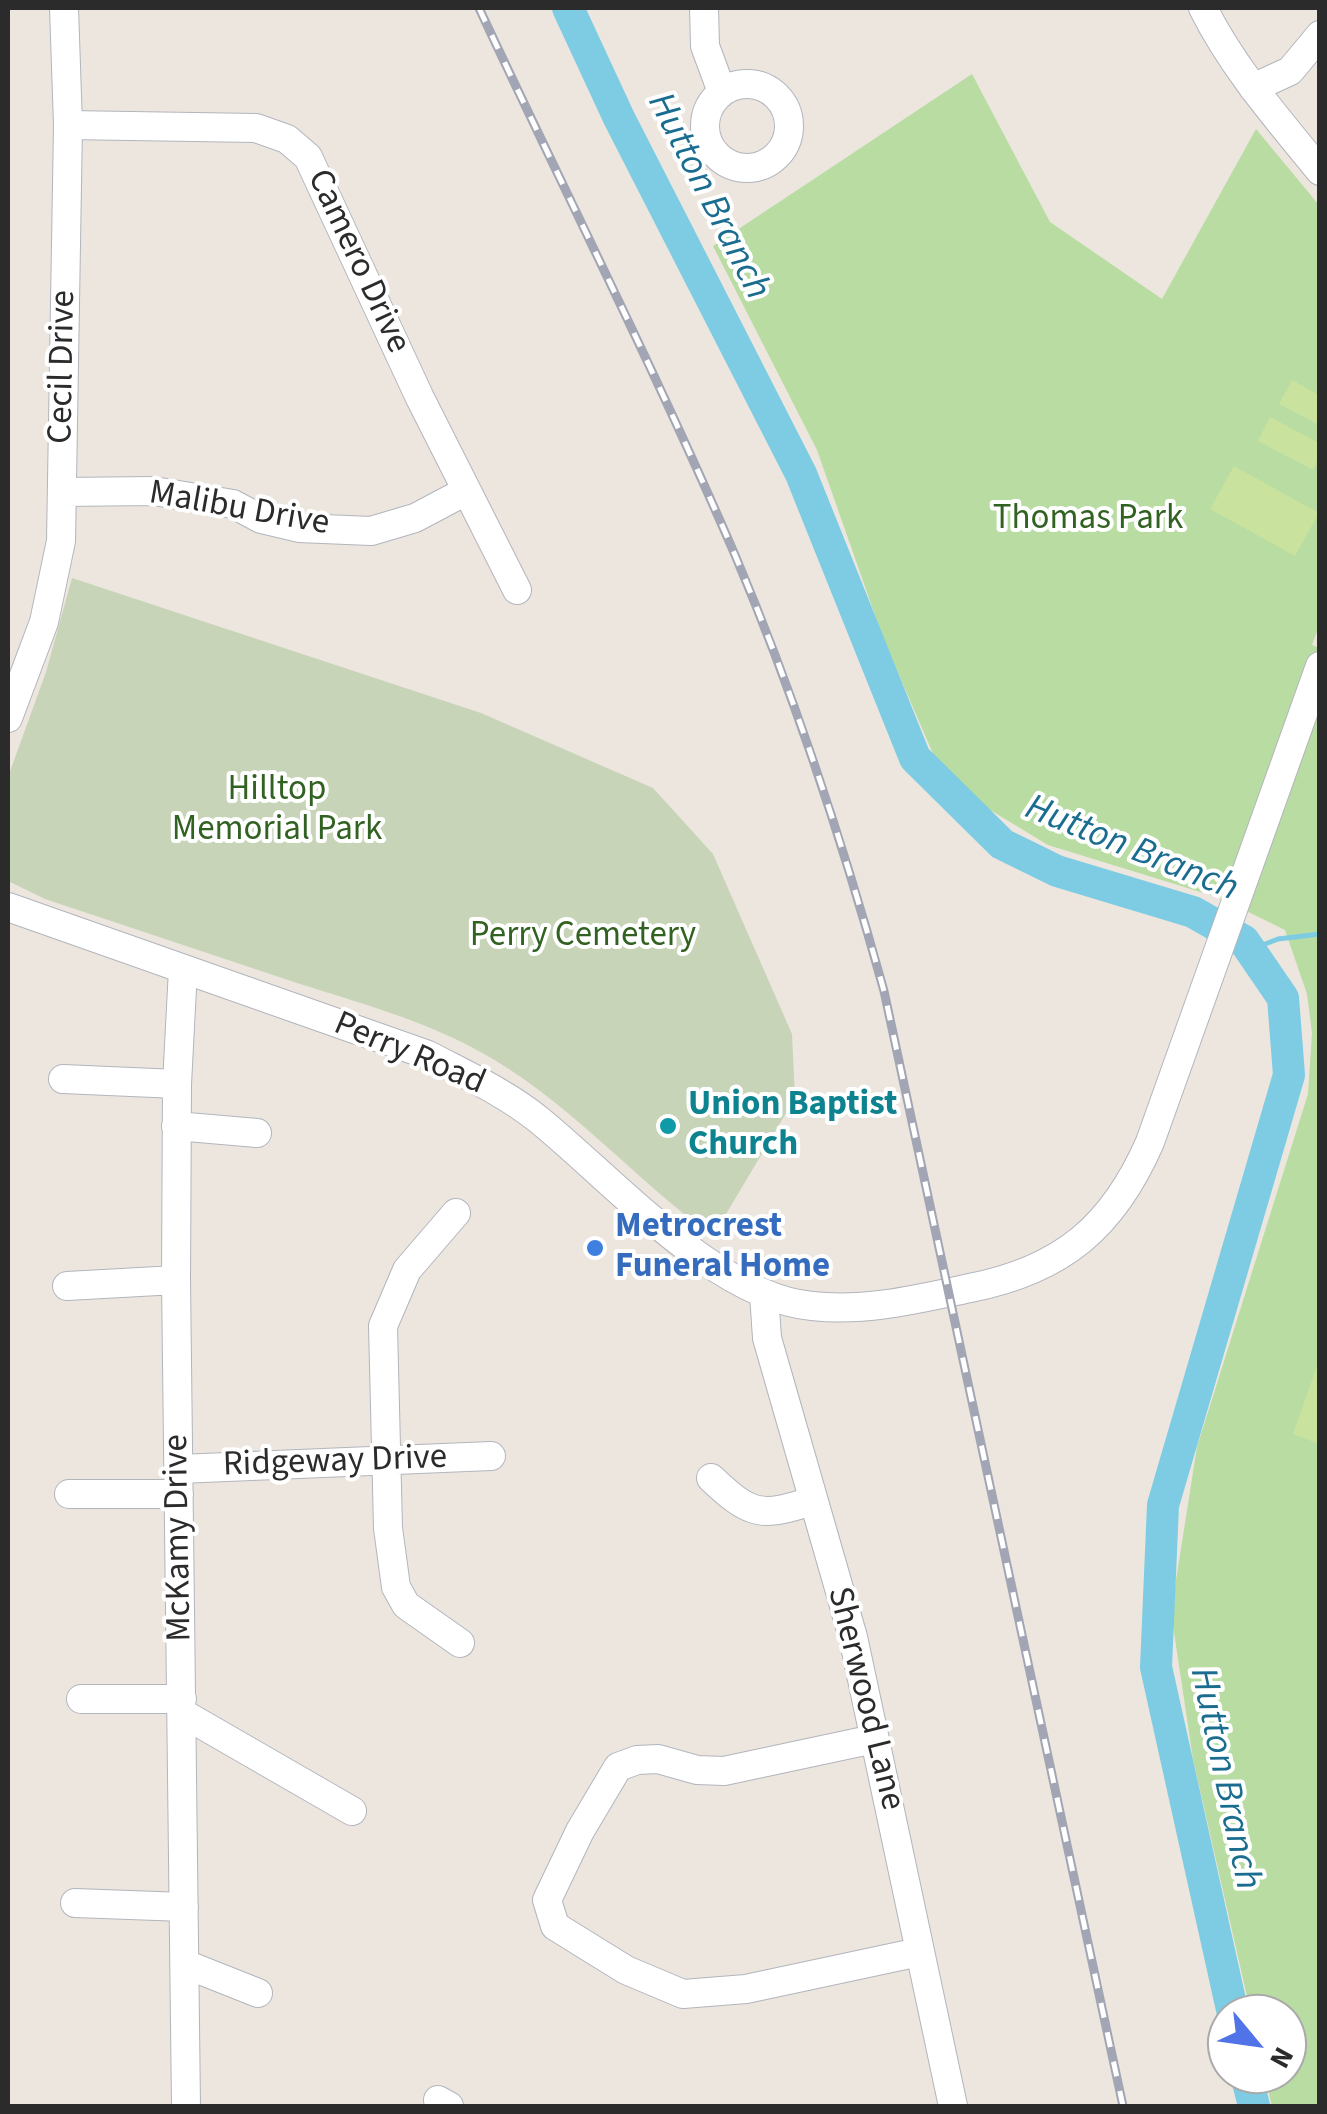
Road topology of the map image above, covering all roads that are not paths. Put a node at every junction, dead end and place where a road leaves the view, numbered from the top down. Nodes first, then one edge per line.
1 (64, 8) edge
2 (704, 8) edge
3 (1203, 8) edge
4 (1320, 35) edge
5 (1253, 88) junction
6 (722, 92) dead end
7 (68, 125) junction
8 (1320, 170) edge
9 (466, 491) junction
10 (62, 492) junction
11 (517, 590) dead end
12 (1320, 666) edge
13 (8, 718) edge
14 (8, 908) edge
15 (183, 969) junction
16 (63, 1080) dead end
17 (177, 1084) junction
18 (176, 1126) junction
19 (257, 1133) dead end
20 (456, 1213) dead end
21 (176, 1280) junction
22 (67, 1286) dead end
23 (764, 1294) junction
24 (490, 1456) dead end
25 (388, 1462) junction
26 (711, 1478) dead end
27 (179, 1482) junction
28 (70, 1494) dead end
29 (811, 1501) junction
30 (460, 1643) dead end
31 (81, 1699) dead end
32 (182, 1706) junction
33 (874, 1739) junction
34 (352, 1811) dead end
35 (75, 1903) dead end
36 (184, 1907) junction
37 (919, 1952) junction
38 (184, 1964) junction
39 (258, 1993) dead end
40 (186, 2106) edge
41 (952, 2106) edge

1 - 7 street, Cecil Drive
2 - 6 street
3 - 5 street
4 - 5 street
5 - 8 street
7 - 9 street, Camero Drive
7 - 10 street, Cecil Drive
9 - 10 street, Malibu Drive
9 - 11 street, Camero Drive
10 - 13 street, Cecil Drive
12 - 23 street, Perry Road
14 - 15 street, Perry Road
15 - 17 street, McKamy Drive
15 - 23 street, Perry Road
16 - 17 street
17 - 18 street, McKamy Drive
18 - 19 street
18 - 21 street, McKamy Drive
20 - 25 street
21 - 22 street
21 - 27 street, McKamy Drive
23 - 29 street, Sherwood Lane
24 - 25 street, Ridgeway Drive
25 - 27 street, Ridgeway Drive
25 - 30 street
26 - 29 street
27 - 28 street, Ridgeway Drive
27 - 32 street, McKamy Drive
29 - 33 street, Sherwood Lane
31 - 32 street
32 - 34 street
32 - 36 street, McKamy Drive
33 - 37 street, Sherwood Lane
33 - 37 street
35 - 36 street
36 - 38 street, McKamy Drive
37 - 41 street, Sherwood Lane
38 - 39 street
38 - 40 street, McKamy Drive

